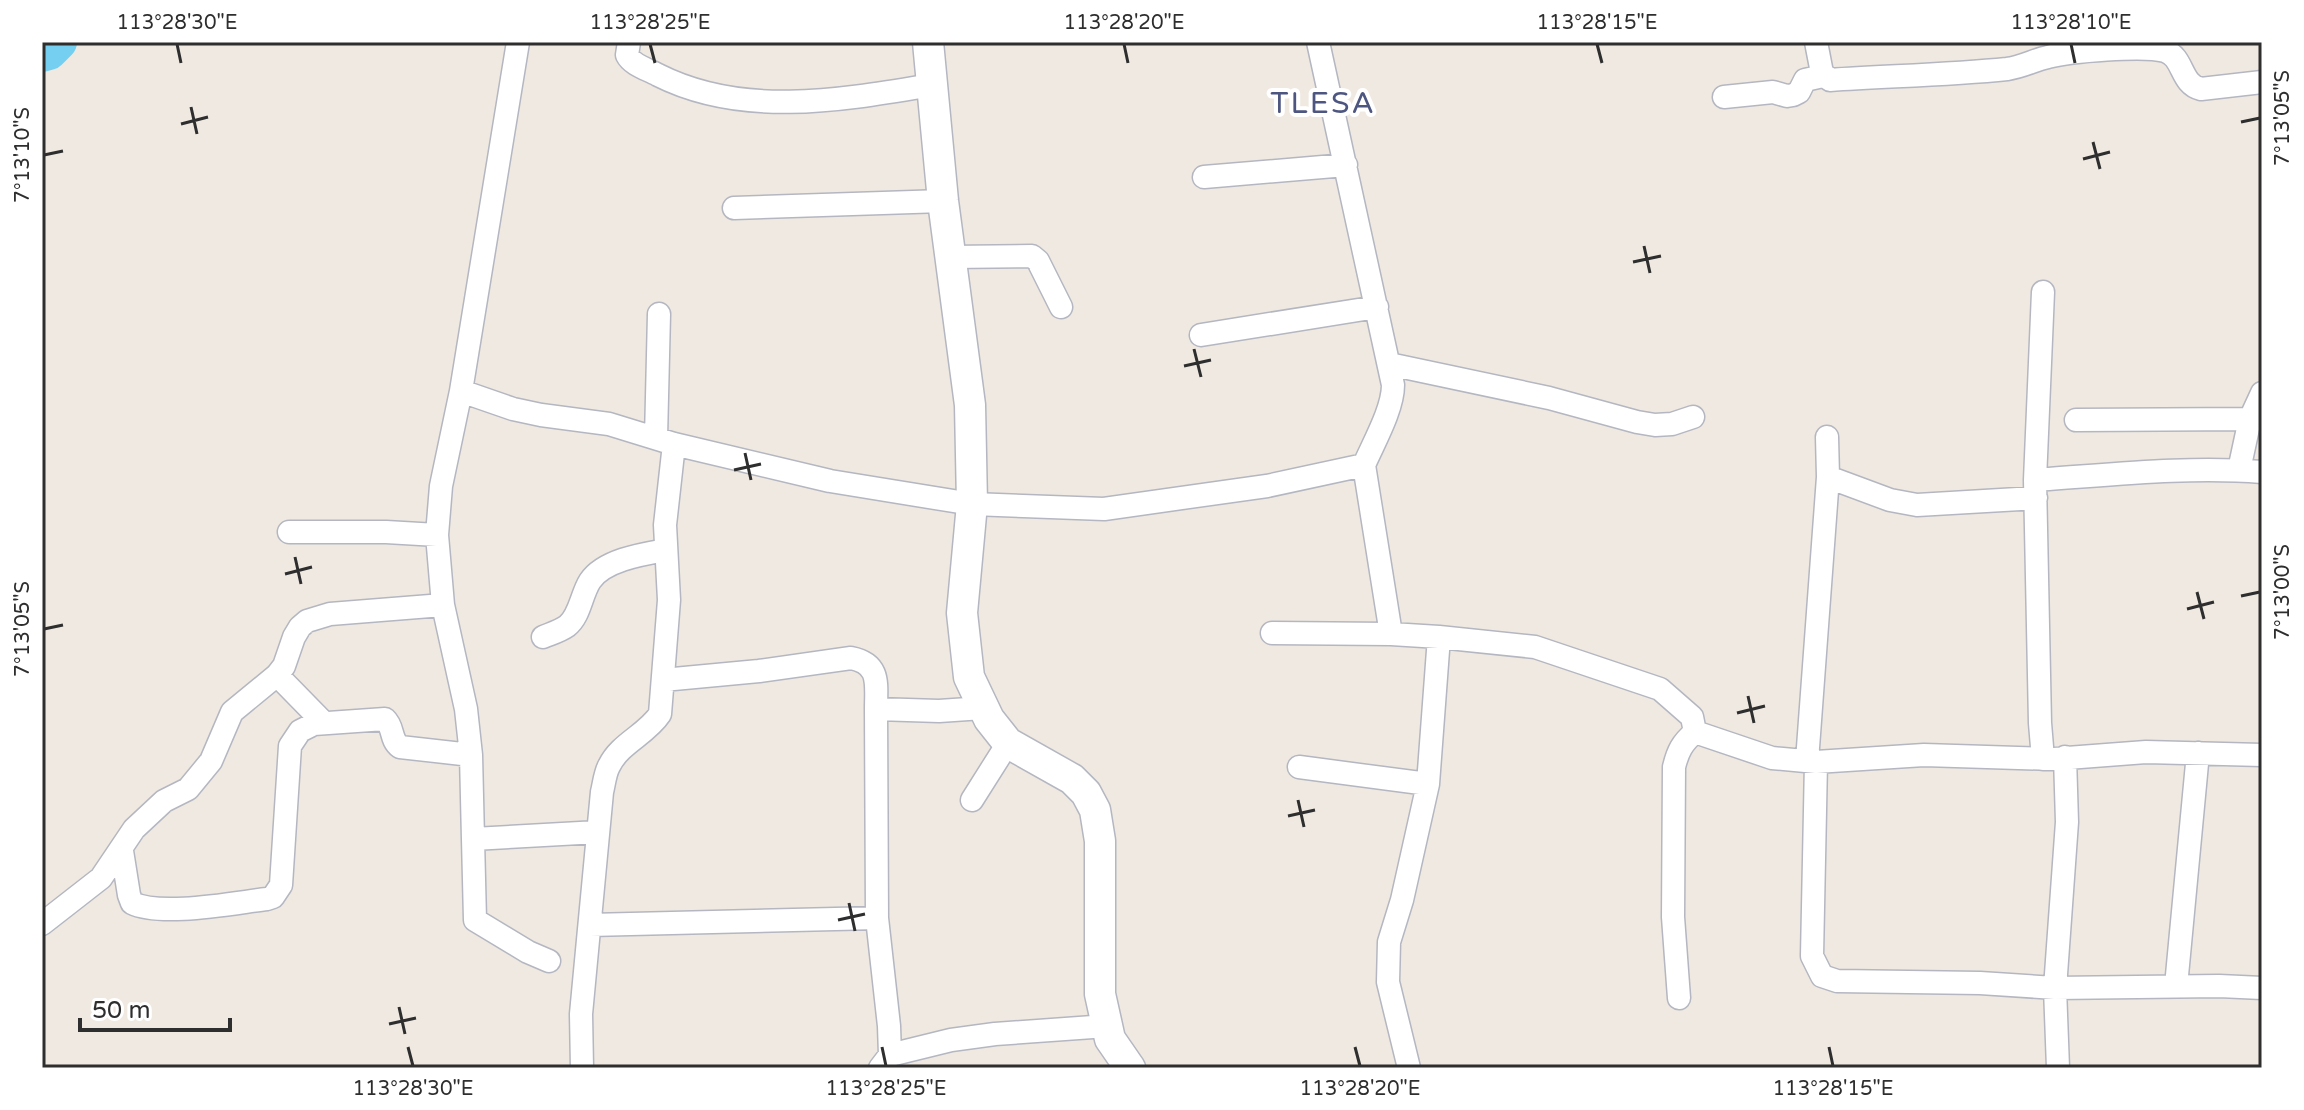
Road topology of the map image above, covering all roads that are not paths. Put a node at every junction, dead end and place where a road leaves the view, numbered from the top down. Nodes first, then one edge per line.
1 (518, 42) edge
2 (629, 42) edge
3 (928, 42) edge
4 (1318, 42) edge
5 (1816, 42) edge
6 (1823, 76) junction
7 (2262, 82) edge
8 (932, 85) junction
9 (1724, 97) dead end
10 (1346, 165) junction
11 (1204, 177) dead end
12 (943, 201) junction
13 (734, 208) dead end
14 (950, 257) junction
15 (2043, 292) dead end
16 (1061, 307) dead end
17 (1377, 307) junction
18 (659, 314) dead end
19 (1201, 335) dead end
20 (1389, 364) junction
21 (461, 391) junction
22 (2262, 393) edge
23 (1693, 417) dead end
24 (2250, 419) junction
25 (2076, 420) dead end
26 (1827, 437) dead end
27 (665, 441) junction
28 (1364, 465) junction
29 (2239, 470) junction
30 (2262, 472) edge
31 (1828, 477) junction
32 (2035, 489) junction
33 (972, 504) junction
34 (289, 532) dead end
35 (437, 535) junction
36 (666, 550) junction
37 (443, 605) junction
38 (1272, 633) dead end
39 (1391, 634) junction
40 (543, 637) dead end
41 (1439, 637) junction
42 (277, 675) junction
43 (663, 680) junction
44 (983, 708) junction
45 (876, 709) junction
46 (324, 723) junction
47 (1695, 732) junction
48 (1008, 743) junction
49 (2198, 753) junction
50 (471, 755) junction
51 (2262, 755) edge
52 (2054, 758) junction
53 (1811, 762) junction
54 (1299, 767) dead end
55 (1428, 784) junction
56 (972, 800) dead end
57 (598, 832) junction
58 (473, 839) junction
59 (122, 851) junction
60 (877, 918) junction
61 (42, 924) edge
62 (590, 925) junction
63 (549, 961) dead end
64 (2176, 986) junction
65 (2055, 988) junction
66 (2262, 988) edge
67 (1679, 998) dead end
68 (1107, 1026) junction
69 (885, 1062) edge
70 (582, 1068) edge
71 (1130, 1068) edge
72 (1409, 1068) edge
73 (2058, 1068) edge

1 - 21 street
2 - 8 street
3 - 8 main road
4 - 10 street
5 - 6 street
6 - 7 street
6 - 9 street
8 - 12 main road
10 - 11 street
10 - 17 street
12 - 13 street
12 - 14 main road
14 - 16 street
14 - 33 main road
15 - 32 street
17 - 19 street
17 - 20 street
18 - 27 street
20 - 23 street
20 - 28 street
21 - 27 street
21 - 35 street
22 - 24 street
24 - 25 street
24 - 29 street
26 - 31 street
27 - 33 street
27 - 36 street
28 - 33 street
28 - 39 street
29 - 30 street
29 - 32 street
31 - 32 street
31 - 53 street
32 - 52 street
33 - 44 main road
34 - 35 street
35 - 37 street
36 - 40 street
36 - 43 street
37 - 42 street
37 - 50 street
38 - 39 street
39 - 41 street
41 - 47 street
41 - 55 street
42 - 46 street
42 - 59 street
43 - 45 street
43 - 57 street
44 - 45 street
44 - 48 main road
45 - 60 street
46 - 50 street
46 - 59 street
47 - 53 street
47 - 67 street
48 - 56 street
48 - 68 main road
49 - 51 street
49 - 52 street
49 - 64 street
50 - 58 street
52 - 53 street
52 - 65 street
53 - 65 street
54 - 55 street
55 - 72 street
57 - 58 street
57 - 62 street
58 - 63 street
59 - 61 street
60 - 62 street
60 - 69 street
62 - 70 street
64 - 65 street
64 - 66 street
65 - 73 street
68 - 69 street
68 - 71 main road

